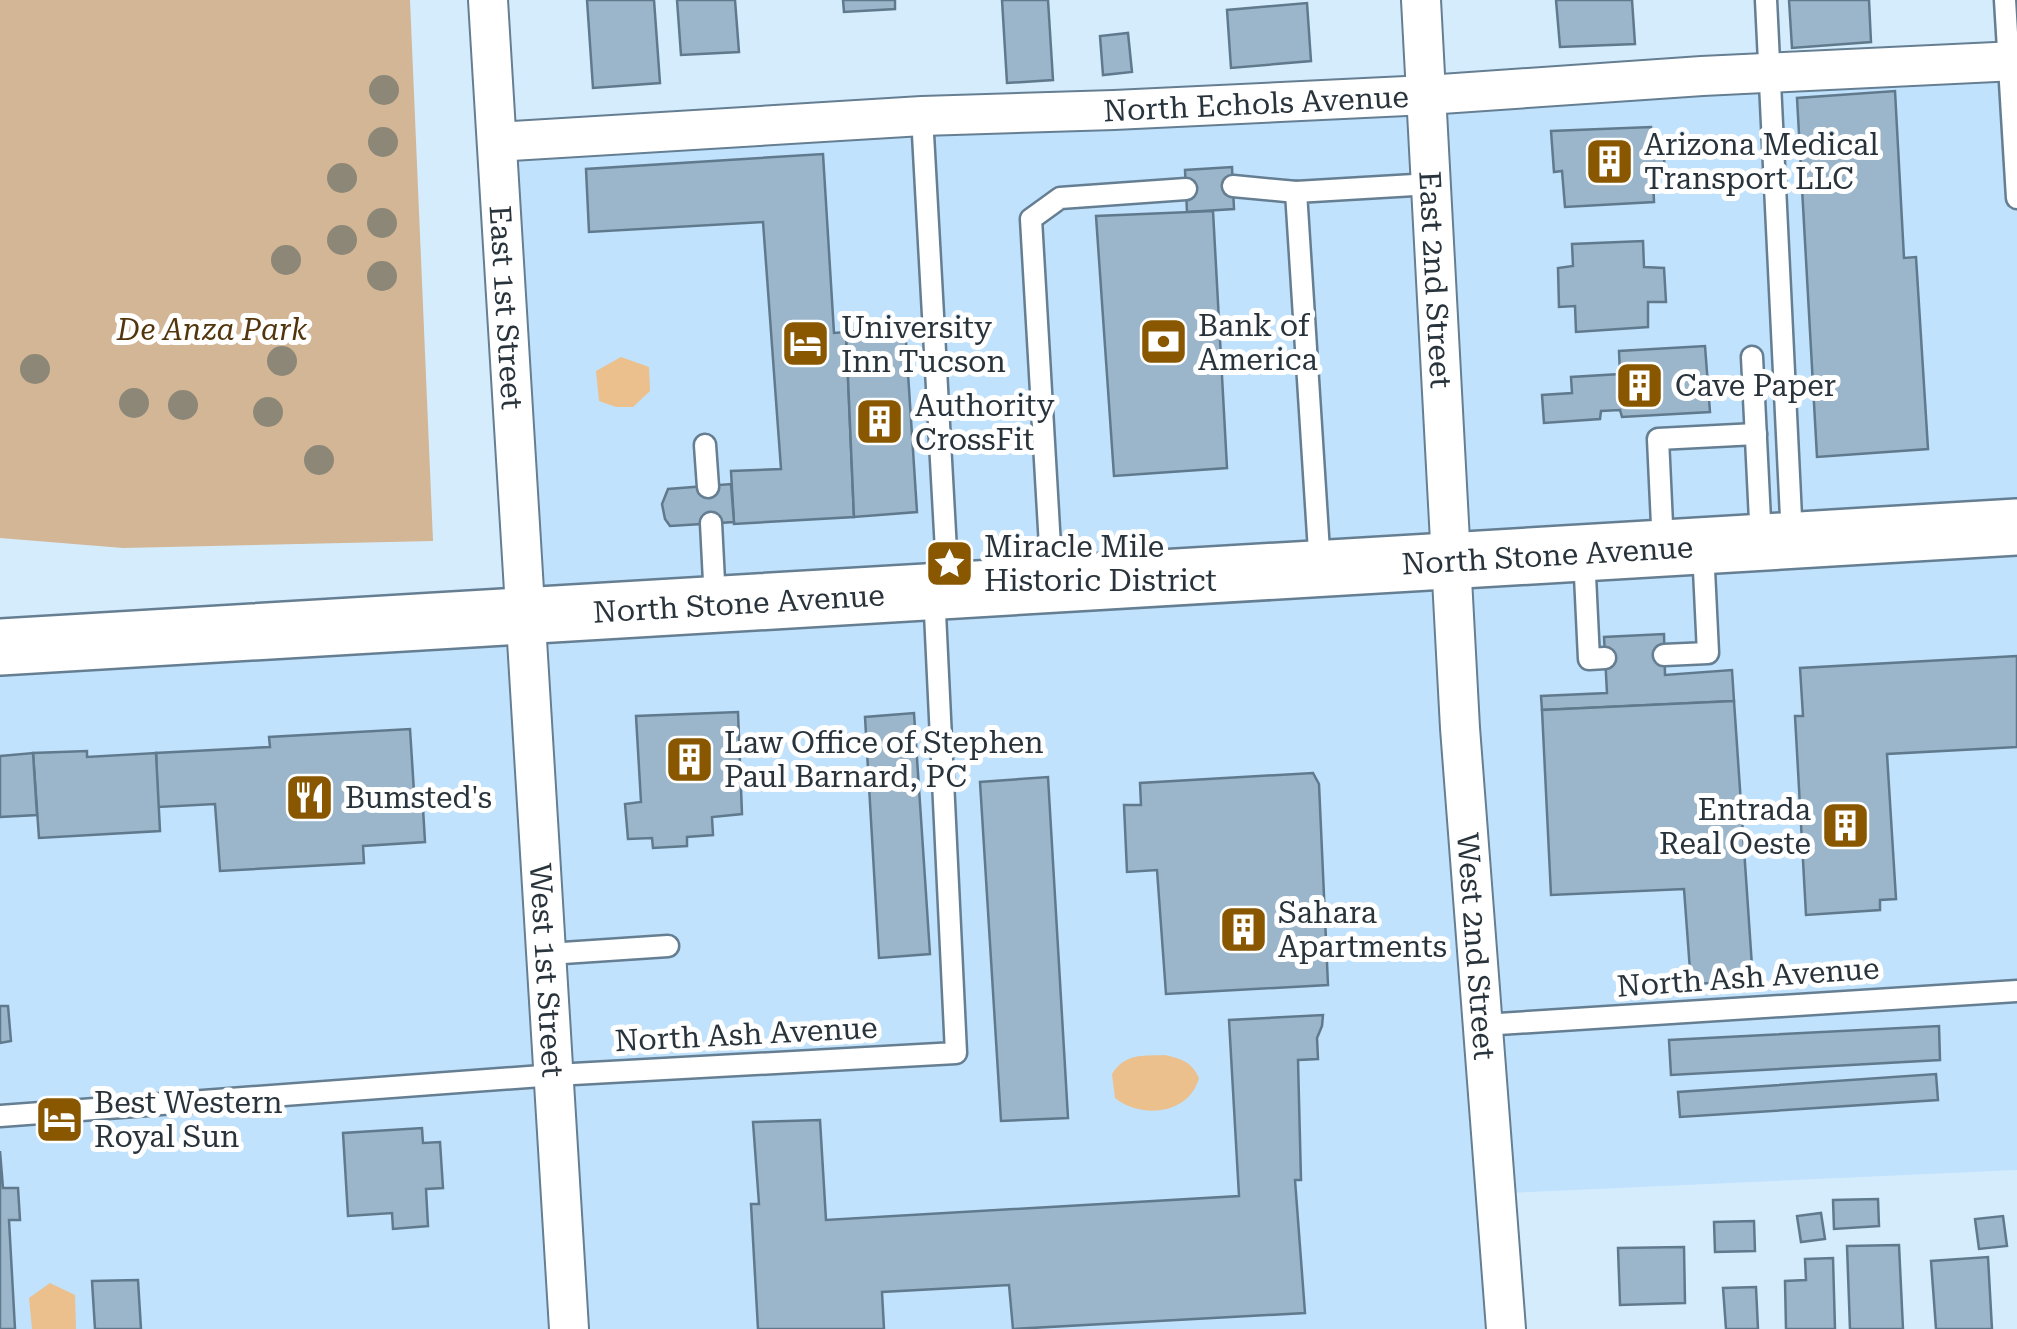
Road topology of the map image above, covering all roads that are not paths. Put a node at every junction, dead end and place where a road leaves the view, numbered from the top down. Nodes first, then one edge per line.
1 (488, 0) edge
2 (1421, 0) edge
3 (1766, 0) edge
4 (2005, 0) edge
5 (2013, 61) edge
6 (1771, 73) junction
7 (1427, 95) junction
8 (922, 116) junction
9 (497, 142) junction
10 (1430, 184) junction
11 (1233, 186) dead end
12 (1186, 189) dead end
13 (1296, 192) junction
14 (2017, 198) edge
15 (1752, 356) dead end
16 (1756, 434) junction
17 (705, 445) dead end
18 (708, 487) dead end
19 (710, 523) dead end
20 (2017, 527) edge
21 (1777, 541) junction
22 (1683, 547) junction
23 (1584, 552) junction
24 (1451, 561) junction
25 (1320, 569) junction
26 (1052, 584) junction
27 (941, 590) junction
28 (716, 603) junction
29 (526, 614) junction
30 (0, 647) edge
31 (1664, 655) dead end
32 (1605, 658) dead end
33 (668, 946) dead end
34 (548, 954) junction
35 (2017, 992) edge
36 (1482, 1025) junction
37 (555, 1075) junction
38 (0, 1116) edge
39 (569, 1329) edge
40 (1506, 1329) edge

1 - 9 street, East 1st Street
2 - 7 street, East 2nd Street
3 - 6 lane
4 - 5 lane
5 - 6 street, North Echols Avenue
5 - 14 lane
6 - 7 street, North Echols Avenue
6 - 21 lane
7 - 8 street, North Echols Avenue
7 - 10 street, East 2nd Street
8 - 9 street, North Echols Avenue
8 - 27 lane
9 - 29 street, East 1st Street
10 - 13 lane
10 - 24 street, East 2nd Street
11 - 13 lane
12 - 26 lane
13 - 25 lane
15 - 16 lane
16 - 21 lane
16 - 22 lane
17 - 18 lane
19 - 28 lane
20 - 21 main road, North Stone Avenue
21 - 22 main road, North Stone Avenue
22 - 23 main road, North Stone Avenue
22 - 31 lane
23 - 24 main road, North Stone Avenue
23 - 32 lane
24 - 25 main road, North Stone Avenue
24 - 36 street, West 2nd Street
25 - 26 main road, North Stone Avenue
26 - 27 main road, North Stone Avenue
27 - 28 main road, North Stone Avenue
27 - 37 lane, North Ash Avenue
28 - 29 main road, North Stone Avenue
29 - 30 main road, North Stone Avenue
29 - 34 street, West 1st Street
33 - 34 lane
34 - 37 street, West 1st Street
35 - 36 lane, North Ash Avenue
36 - 40 street, West 2nd Street
37 - 38 lane, North Ash Avenue
37 - 39 street, West 1st Street

